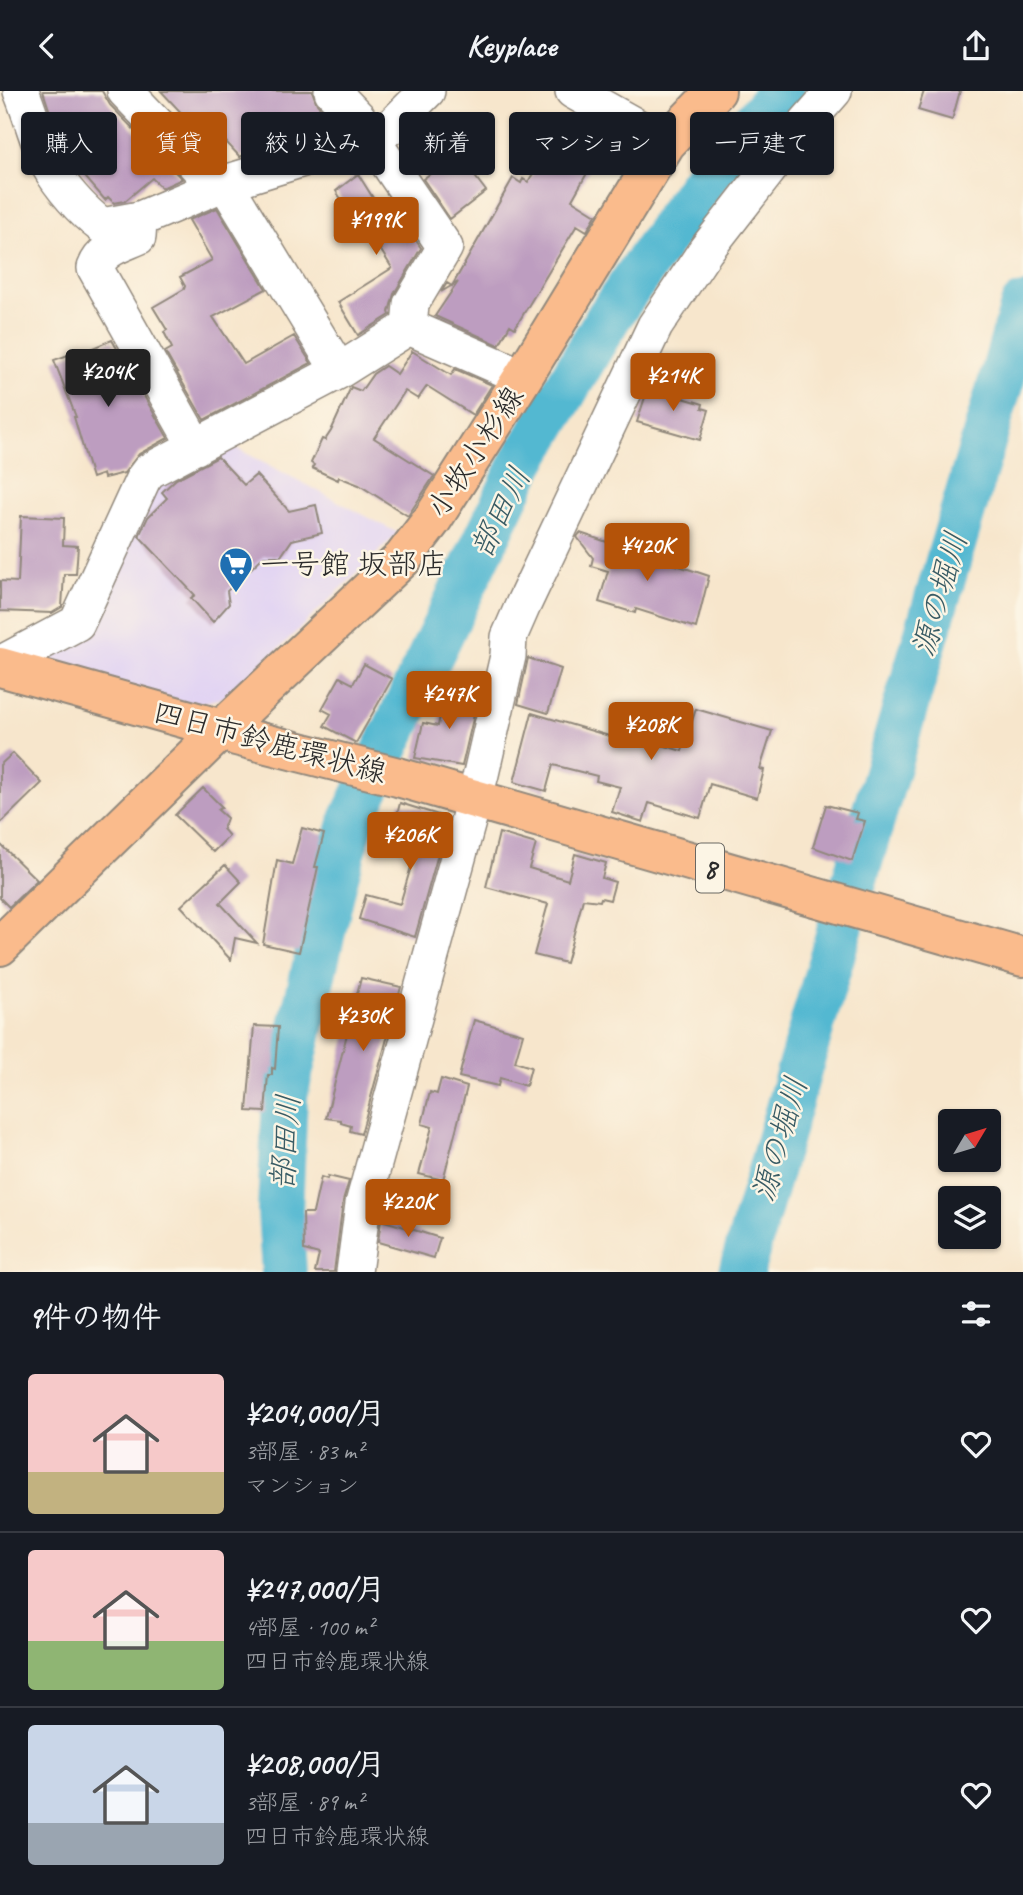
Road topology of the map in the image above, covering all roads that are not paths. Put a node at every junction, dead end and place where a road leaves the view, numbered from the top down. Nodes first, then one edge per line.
1 (21, 91) edge
2 (125, 91) edge
3 (332, 91) edge
4 (427, 91) edge
5 (573, 91) edge
6 (716, 91) edge
7 (834, 91) edge
8 (352, 112) edge
9 (611, 112) edge
10 (385, 130) edge
11 (676, 133) edge
12 (385, 159) edge
13 (253, 175) edge
14 (646, 175) edge
15 (221, 185) junction
16 (140, 219) junction
17 (409, 327) junction
18 (340, 371) junction
19 (523, 377) junction
20 (196, 447) junction
21 (0, 665) edge
22 (222, 729) junction
23 (474, 800) junction
24 (0, 946) edge
25 (1023, 957) edge
26 (354, 1272) edge

1 - 16 street
2 - 15 street
3 - 8 street
4 - 10 street
5 - 9 street
6 - 11 main road, 小牧小杉線
7 - 23 street
12 - 17 street
13 - 15 street
14 - 19 main road, 小牧小杉線
15 - 16 street
15 - 18 street
16 - 20 street
17 - 18 street
17 - 19 street
18 - 20 street
19 - 22 main road, 小牧小杉線
20 - 21 street
21 - 22 main road, 四日市鈴鹿環状線 / 8
22 - 23 main road, 四日市鈴鹿環状線 / 8
22 - 24 main road, 小牧小杉線
23 - 25 main road, 四日市鈴鹿環状線 / 8
23 - 26 street

